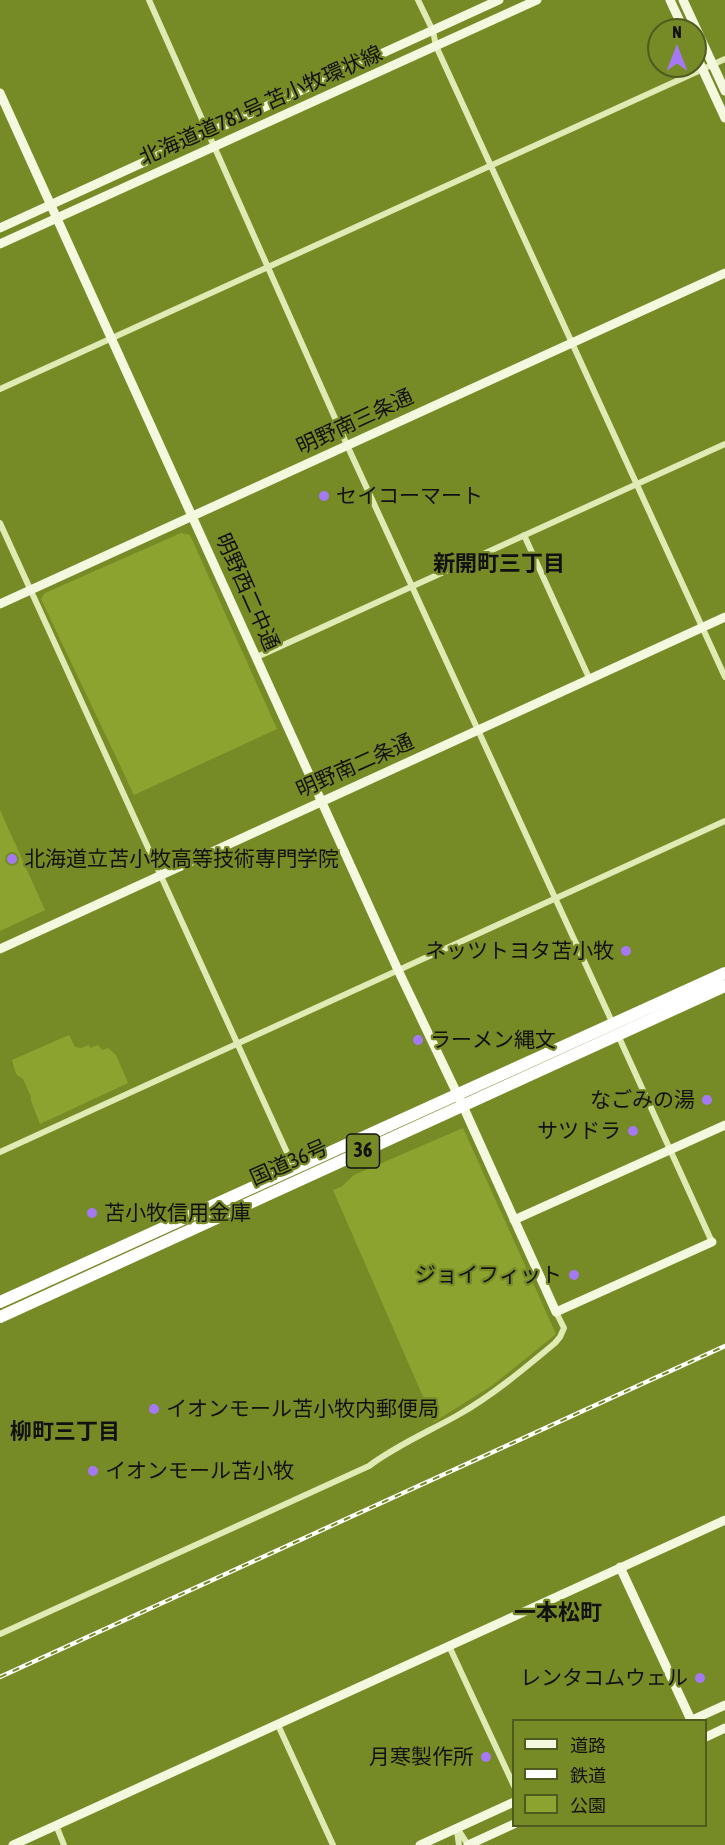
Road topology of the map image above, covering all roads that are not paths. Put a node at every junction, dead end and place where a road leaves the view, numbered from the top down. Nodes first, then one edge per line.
1 (148, 0) edge
2 (418, 0) edge
3 (499, 0) edge
4 (537, 0) edge
5 (670, 0) edge
6 (683, 0) edge
7 (678, 18) edge
8 (433, 31) junction
9 (436, 46) junction
10 (725, 59) edge
11 (713, 65) junction
12 (707, 67) edge
13 (683, 78) edge
14 (707, 78) edge
15 (725, 92) edge
16 (0, 93) edge
17 (725, 118) edge
18 (208, 134) junction
19 (213, 147) junction
20 (489, 165) junction
21 (51, 204) junction
22 (57, 218) junction
23 (0, 228) edge
24 (0, 244) edge
25 (267, 268) junction
26 (725, 273) edge
27 (110, 338) junction
28 (571, 344) junction
29 (0, 388) edge
30 (725, 444) edge
31 (348, 445) junction
32 (636, 485) junction
33 (193, 516) junction
34 (0, 523) edge
35 (524, 535) junction
36 (413, 586) junction
37 (30, 590) junction
38 (0, 604) edge
39 (725, 618) edge
40 (702, 628) junction
41 (257, 657) junction
42 (725, 677) edge
43 (590, 680) junction
44 (479, 730) junction
45 (322, 801) junction
46 (725, 821) edge
47 (160, 875) junction
48 (555, 898) junction
49 (0, 948) edge
50 (398, 970) junction
51 (725, 973) edge
52 (725, 986) edge
53 (615, 1029) junction
54 (237, 1044) junction
55 (460, 1100) junction
56 (725, 1125) edge
57 (671, 1150) junction
58 (0, 1152) edge
59 (294, 1167) junction
60 (298, 1180) junction
61 (514, 1220) junction
62 (712, 1242) joint
63 (0, 1302) edge
64 (556, 1312) junction
65 (0, 1317) edge
66 (725, 1520) edge
67 (620, 1567) junction
68 (0, 1634) edge
69 (449, 1646) junction
70 (725, 1705) edge
71 (691, 1719) edge
72 (693, 1719) edge
73 (278, 1725) junction
74 (725, 1728) edge
75 (707, 1736) edge
76 (512, 1784) edge
77 (512, 1802) edge
78 (512, 1824) edge
79 (56, 1825) junction
80 (457, 1828) junction
81 (14, 1845) edge
82 (64, 1845) edge
83 (333, 1845) edge
84 (420, 1845) edge
85 (459, 1845) edge
86 (468, 1845) edge

1 - 18 street
2 - 8 street
3 - 8 street, 北海道道781号 苫小牧環状線
4 - 9 street, 北海道道781号 苫小牧環状線
5 - 7 street
6 - 11 street
8 - 9 street
8 - 18 street, 北海道道781号 苫小牧環状線
9 - 19 street, 北海道道781号 苫小牧環状線
9 - 20 street
10 - 11 street
11 - 12 street
11 - 15 street
13 - 20 street
14 - 17 street
16 - 21 street, 明野西二中通
18 - 19 street
18 - 21 street, 北海道道781号 苫小牧環状線
19 - 22 street, 北海道道781号 苫小牧環状線
19 - 25 street
20 - 25 street
20 - 28 street
21 - 22 street, 明野西二中通
21 - 23 street, 北海道道781号 苫小牧環状線
22 - 24 street, 北海道道781号 苫小牧環状線
22 - 27 street, 明野西二中通
25 - 27 street
25 - 31 street
26 - 28 street, 明野南三条通
27 - 29 street
27 - 33 street, 明野西二中通
28 - 31 street, 明野南三条通
28 - 32 street
30 - 32 street
31 - 33 street, 明野南三条通
31 - 36 street
32 - 35 street
32 - 40 street
33 - 37 street, 明野南三条通
33 - 41 street, 明野西二中通
34 - 37 street
35 - 36 street
35 - 43 street
36 - 41 street
36 - 44 street
37 - 38 street, 明野南三条通
37 - 47 street
39 - 40 street, 明野南二条通
40 - 42 street
40 - 43 street, 明野南二条通
41 - 45 street, 明野西二中通
43 - 44 street, 明野南二条通
44 - 45 street, 明野南二条通
44 - 48 street
45 - 47 street, 明野南二条通
45 - 50 street, 明野西二中通
46 - 48 street
47 - 49 street, 明野南二条通
47 - 54 street
48 - 50 street
48 - 53 street
50 - 54 street
50 - 55 street, 明野西二中通
51 - 53 highway, 国道36号 / 36
52 - 53 highway, 国道36号 / 36
53 - 55 highway, 国道36号 / 36
53 - 57 street
54 - 58 street
54 - 59 street
55 - 59 highway, 国道36号 / 36
55 - 60 highway, 国道36号 / 36
55 - 61 street, 明野西二中通
56 - 57 street
57 - 61 street
57 - 62 street
59 - 60 street
59 - 63 highway, 国道36号 / 36
60 - 65 highway, 国道36号 / 36
61 - 64 street, 明野西二中通
62 - 64 street
64 - 68 street
66 - 67 street
67 - 69 street
67 - 71 street
69 - 73 street
69 - 76 street
70 - 72 street
73 - 79 street
73 - 83 street
74 - 75 street
77 - 80 street
78 - 86 street
79 - 81 street
79 - 82 street
80 - 84 street
80 - 85 street
80 - 86 street

